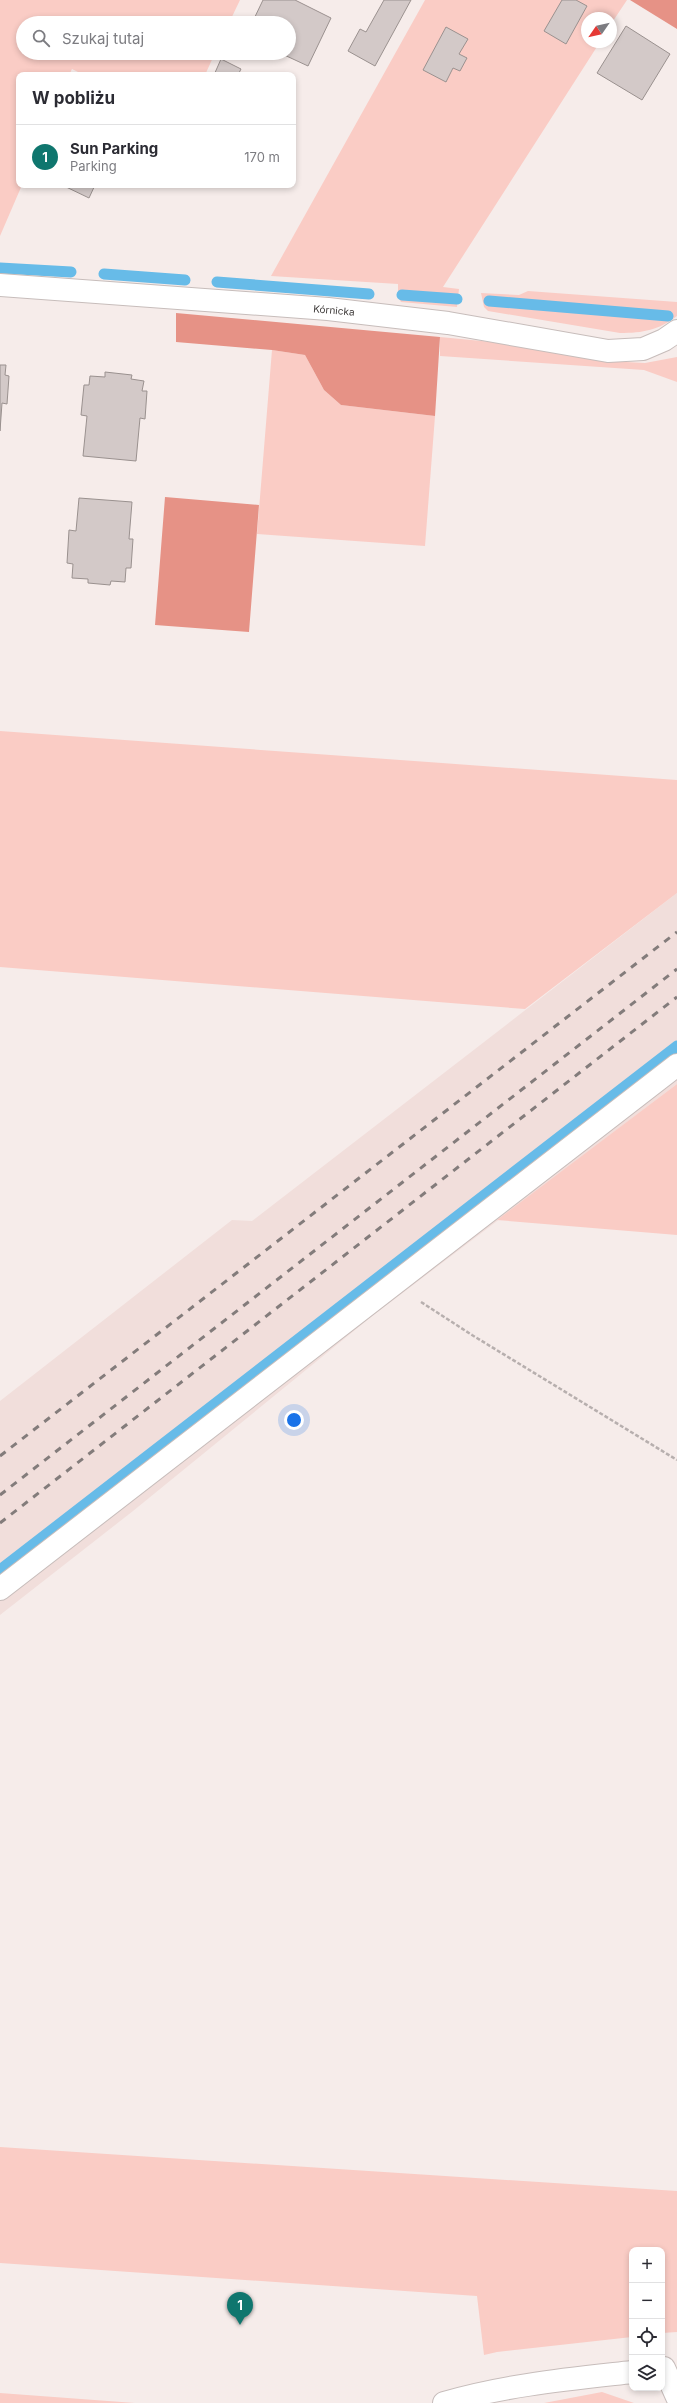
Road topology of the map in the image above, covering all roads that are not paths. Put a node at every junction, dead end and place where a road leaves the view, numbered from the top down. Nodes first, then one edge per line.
1 (0, 285) edge
2 (671, 336) edge
3 (677, 1066) edge
4 (0, 1589) edge
5 (668, 2368) edge
6 (629, 2372) edge
7 (677, 2397) edge
8 (444, 2403) edge

1 - 2 street, Kórnicka
3 - 4 street
5 - 7 street
6 - 8 street

